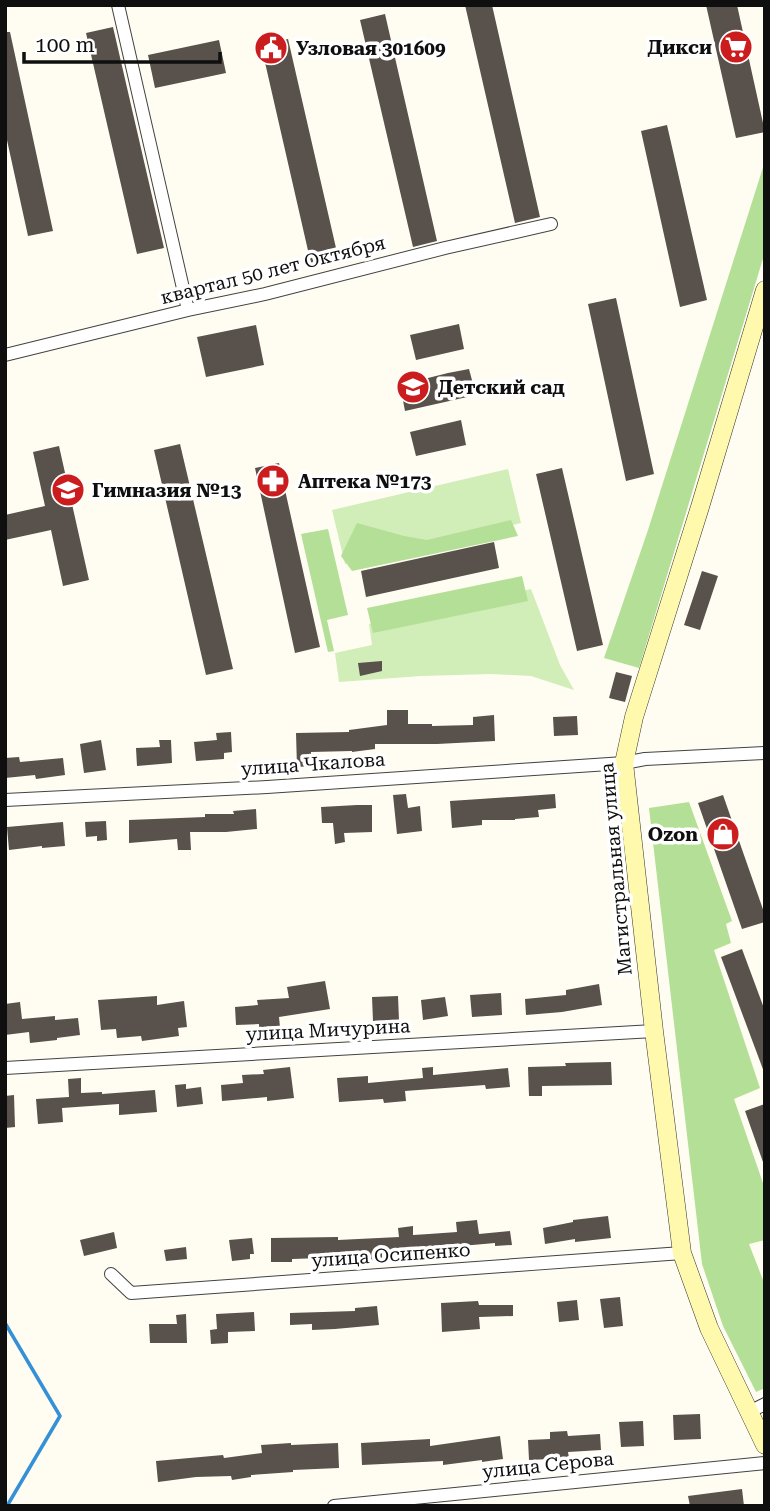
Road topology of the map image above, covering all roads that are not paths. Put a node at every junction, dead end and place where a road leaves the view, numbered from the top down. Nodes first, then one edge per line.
1 (118, 5) edge
2 (551, 224) dead end
3 (765, 290) edge
4 (188, 310) junction
5 (5, 355) edge
6 (765, 753) edge
7 (624, 763) junction
8 (5, 800) edge
9 (654, 1031) junction
10 (5, 1068) edge
11 (682, 1254) junction
12 (111, 1274) dead end
13 (757, 1408) edge
14 (765, 1446) edge
15 (765, 1463) edge
16 (334, 1506) edge

1 - 4 street
2 - 4 street, квартал 50 лет Октября
3 - 7 main road, Магистральная улица
4 - 5 street, квартал 50 лет Октября
6 - 7 street, улица Чкалова
7 - 8 street, улица Чкалова
7 - 9 main road, Магистральная улица
9 - 10 street, улица Мичурина
9 - 11 main road, Магистральная улица
11 - 12 street, улица Осипенко
11 - 13 main road, Магистральная улица
13 - 14 main road, Магистральная улица
15 - 16 street, улица Серова

